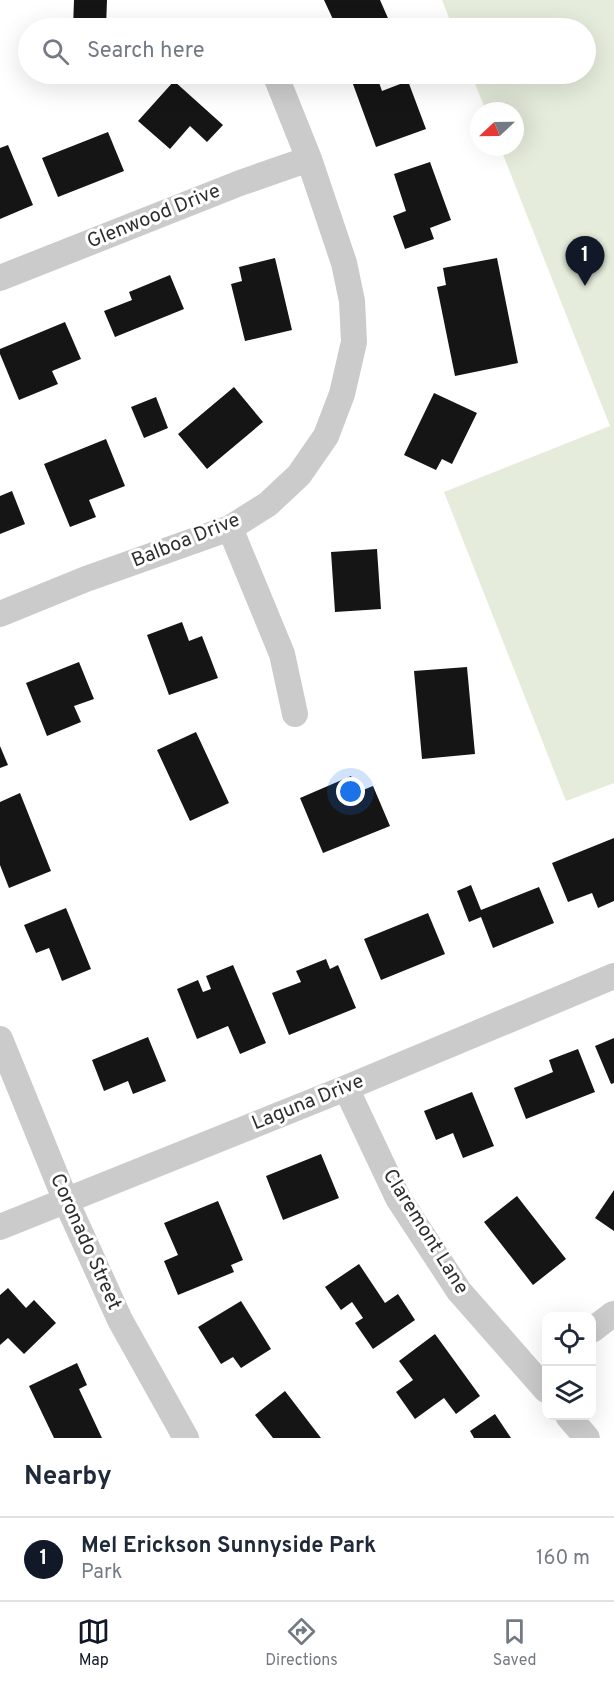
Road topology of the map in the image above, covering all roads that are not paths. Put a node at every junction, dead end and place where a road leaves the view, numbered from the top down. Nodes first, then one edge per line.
1 (279, 84) edge
2 (309, 159) junction
3 (0, 278) edge
4 (230, 528) junction
5 (0, 614) edge
6 (295, 714) dead end
7 (614, 976) edge
8 (0, 1039) edge
9 (346, 1088) junction
10 (66, 1201) junction
11 (0, 1227) edge
12 (613, 1314) edge
13 (596, 1326) edge
14 (542, 1376) edge
15 (571, 1420) edge
16 (186, 1438) edge
17 (587, 1438) edge

1 - 2 street, Balboa Drive
2 - 3 street, Glenwood Drive
2 - 4 street, Balboa Drive
4 - 5 street, Balboa Drive
4 - 6 street
7 - 9 street, Laguna Drive
8 - 10 street, Coronado Street
9 - 10 street, Laguna Drive
9 - 14 street, Claremont Lane
10 - 11 street, Laguna Drive
10 - 16 street, Coronado Street
12 - 13 street
15 - 17 street

